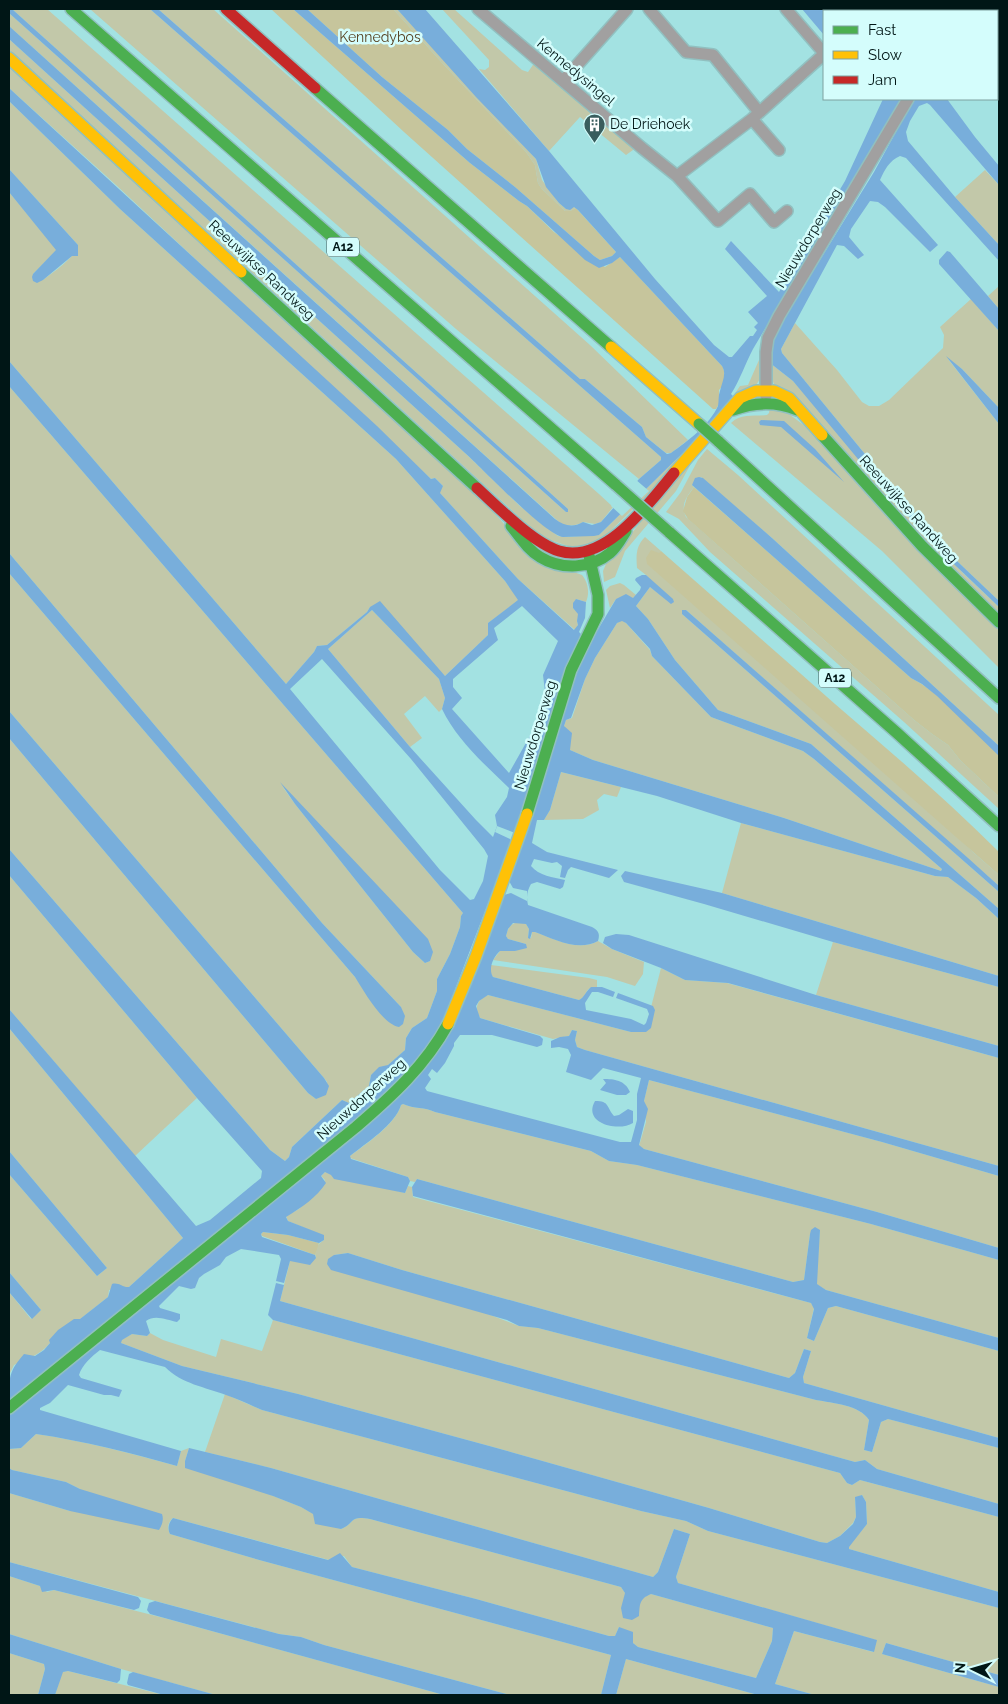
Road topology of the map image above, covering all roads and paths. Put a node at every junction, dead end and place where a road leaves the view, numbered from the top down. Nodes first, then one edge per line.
1 (71, 9) edge
2 (226, 9) edge
3 (478, 9) edge
4 (627, 9) edge
5 (649, 9) edge
6 (786, 9) edge
7 (823, 53) edge
8 (823, 55) edge
9 (9, 58) edge
10 (563, 81) junction
11 (907, 100) edge
12 (755, 116) junction
13 (779, 150) dead end
14 (677, 176) junction
15 (787, 211) dead end
16 (766, 397) junction
17 (495, 505) junction
18 (631, 522) junction
19 (588, 551) junction
20 (591, 564) junction
21 (999, 622) edge
22 (999, 698) edge
23 (999, 826) edge
24 (9, 1408) edge

1 - 23 main road, A12, bridge
2 - 22 main road, bridge
3 - 10 street, Kennedysingel
4 - 10 street
5 - 12 street
6 - 7 street
8 - 12 street
9 - 17 main road, Reeuwijkse Randweg
10 - 14 street, Kennedysingel
11 - 16 street, Nieuwdorperweg
12 - 13 street
12 - 14 street
14 - 15 street, Kennedysingel
16 - 18 main road, Reeuwijkse Randweg
16 - 21 main road, Reeuwijkse Randweg
17 - 19 main road, Reeuwijkse Randweg
17 - 20 main road, Reeuwijkse Randweg
18 - 19 main road, Reeuwijkse Randweg
18 - 20 main road, Reeuwijkse Randweg
19 - 20 main road, Nieuwdorperweg
20 - 24 main road, Nieuwdorperweg

